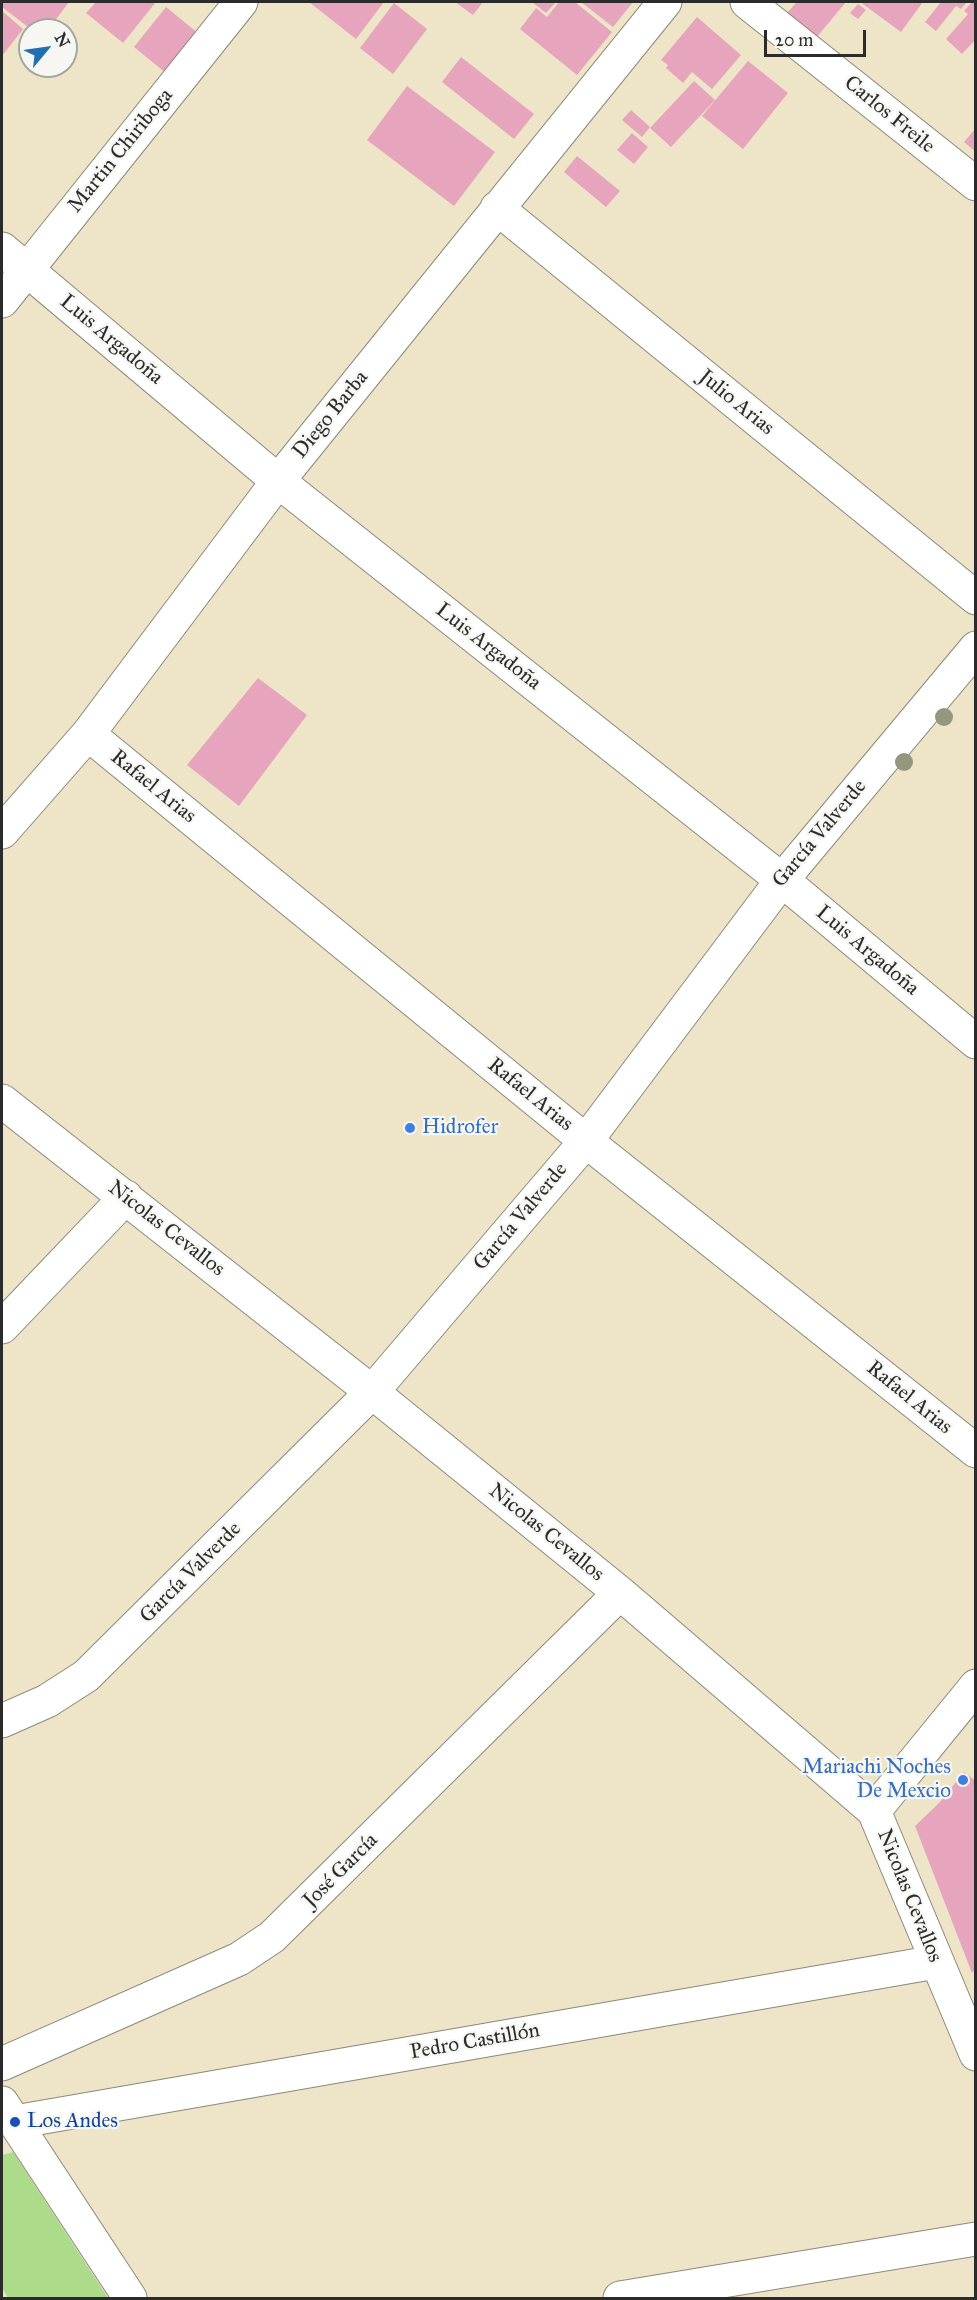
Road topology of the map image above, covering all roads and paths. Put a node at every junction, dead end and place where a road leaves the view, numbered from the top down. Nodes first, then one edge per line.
1 (241, 2) edge
2 (665, 2) edge
3 (747, 2) edge
4 (975, 184) edge
5 (497, 208) junction
6 (2, 249) edge
7 (27, 269) junction
8 (2, 301) edge
9 (278, 481) junction
10 (975, 598) edge
11 (975, 648) edge
12 (88, 734) junction
13 (2, 832) edge
14 (782, 880) junction
15 (975, 1042) edge
16 (2, 1101) edge
17 (586, 1141) junction
18 (126, 1197) junction
19 (2, 1327) edge
20 (372, 1392) junction
21 (975, 1451) edge
22 (620, 1593) junction
23 (975, 1686) edge
24 (2, 1721) edge
25 (874, 1811) junction
26 (936, 1962) junction
27 (975, 2055) edge
28 (2, 2064) edge
29 (8, 2113) edge
30 (975, 2239) edge
31 (130, 2298) edge
32 (620, 2298) edge

1 - 7 street, Martin Chiriboga
2 - 5 street, Diego Barba
3 - 4 street, Carlos Freile
5 - 9 street, Diego Barba
5 - 10 street, Julio Arias
6 - 7 street, Luis Argadoña
7 - 8 street, Martin Chiriboga
7 - 9 street, Luis Argadoña
9 - 12 street, Diego Barba
9 - 14 street, Luis Argadoña
11 - 14 street, García Valverde
12 - 13 street, Diego Barba
12 - 17 street, Rafael Arias
14 - 15 street, Luis Argadoña
14 - 17 street, García Valverde
16 - 18 street, Nicolas Cevallos
17 - 20 street, García Valverde
17 - 21 street, Rafael Arias
18 - 19 street
18 - 20 street, Nicolas Cevallos
20 - 22 street, Nicolas Cevallos
20 - 24 street, García Valverde
22 - 25 street, Nicolas Cevallos
22 - 28 street, José García
23 - 25 street
25 - 26 street, Nicolas Cevallos
26 - 27 street, Nicolas Cevallos
26 - 29 street, Pedro Castillón
29 - 31 street
30 - 32 street

